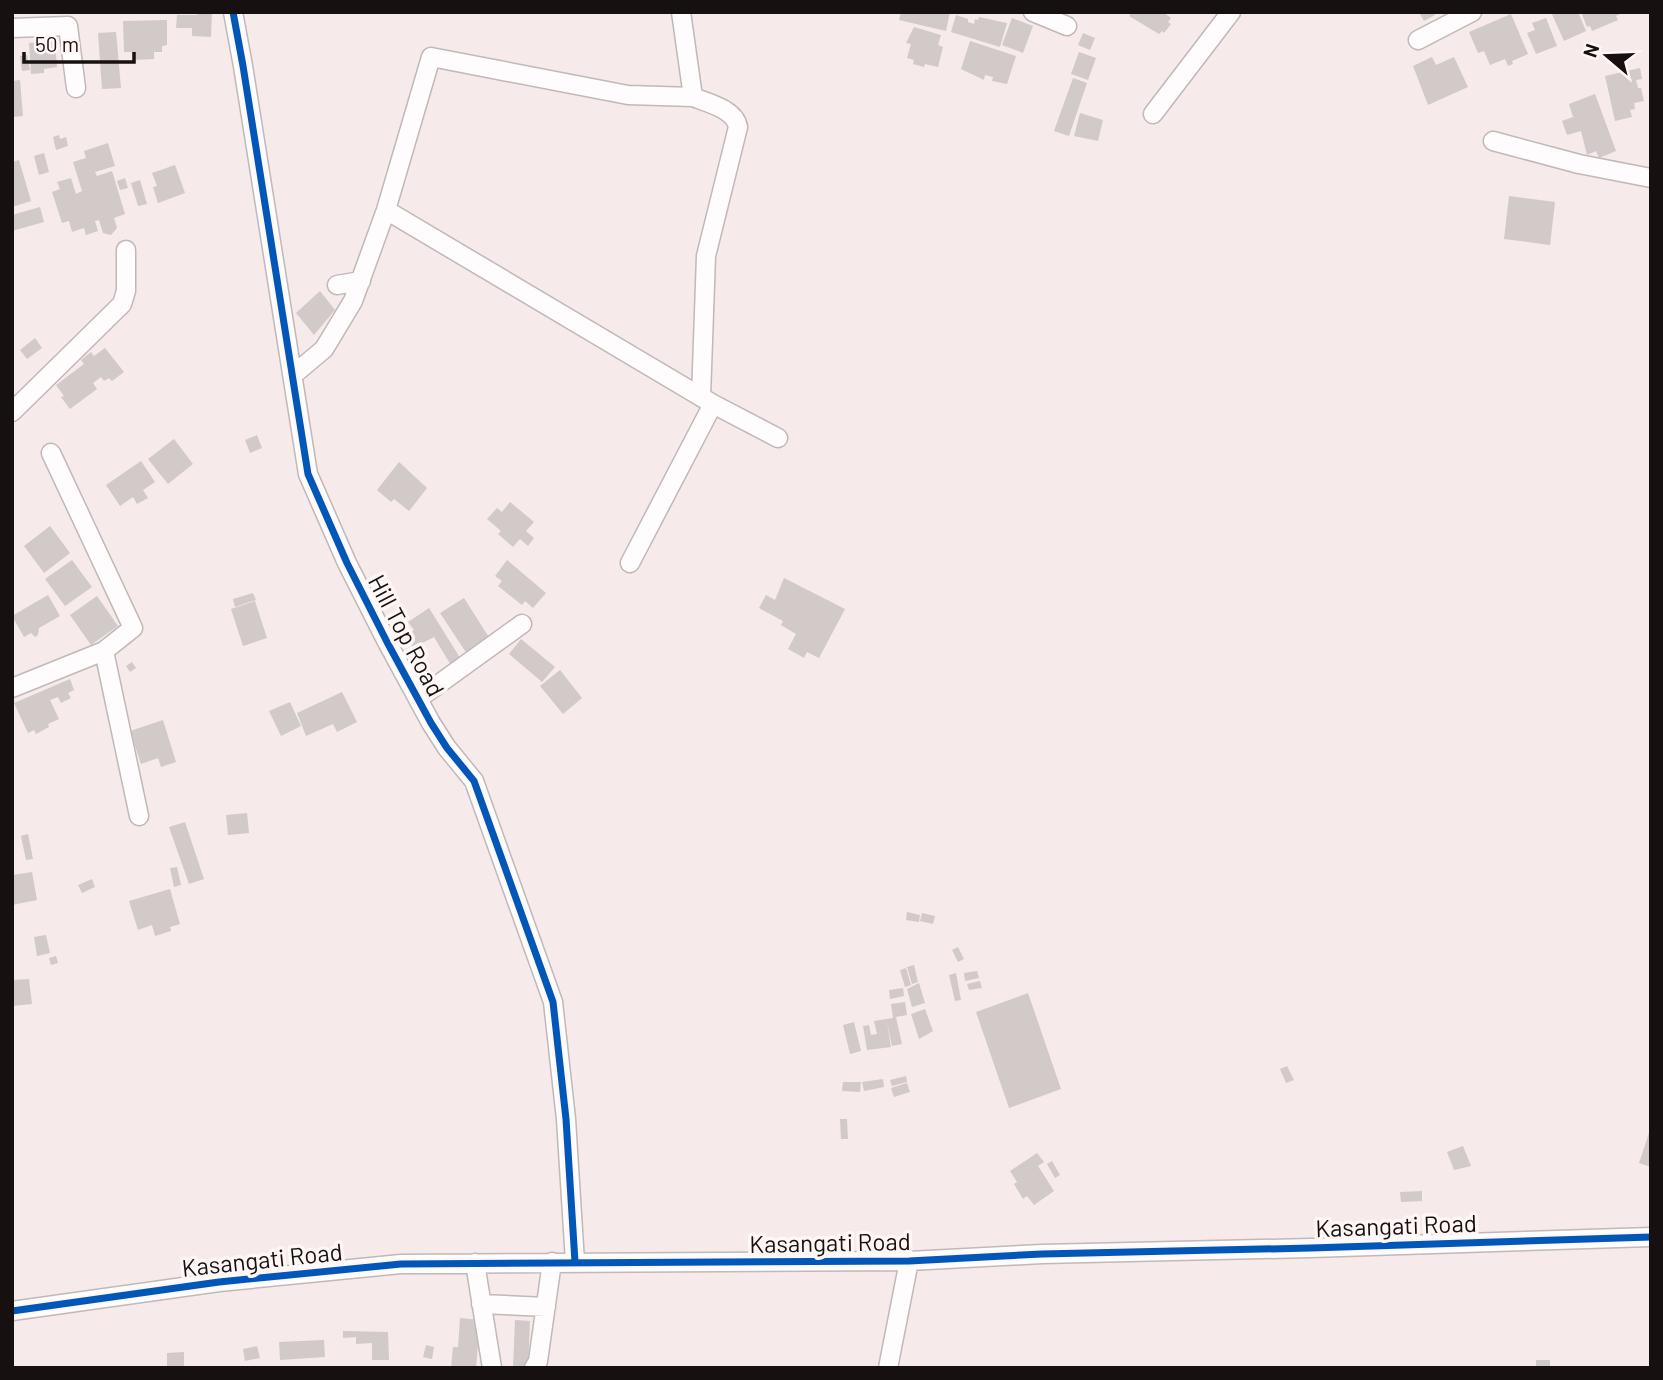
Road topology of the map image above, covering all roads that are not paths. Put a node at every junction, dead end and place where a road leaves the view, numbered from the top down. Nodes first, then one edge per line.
1 (233, 12) edge
2 (681, 12) edge
3 (1033, 12) edge
4 (1231, 12) edge
5 (1472, 12) edge
6 (56, 19) edge
7 (1067, 26) dead end
8 (12, 28) edge
9 (1418, 40) dead end
10 (76, 89) dead end
11 (693, 97) junction
12 (1153, 114) dead end
13 (1493, 141) dead end
14 (1651, 178) edge
15 (386, 210) junction
16 (126, 250) dead end
17 (361, 281) junction
18 (337, 285) dead end
19 (293, 375) junction
20 (707, 400) junction
21 (12, 412) edge
22 (778, 438) dead end
23 (51, 453) dead end
24 (629, 562) dead end
25 (523, 624) dead end
26 (104, 651) junction
27 (12, 688) edge
28 (418, 699) junction
29 (139, 816) dead end
30 (1651, 1237) edge
31 (909, 1261) junction
32 (552, 1262) junction
33 (575, 1262) junction
34 (475, 1263) junction
35 (481, 1304) junction
36 (546, 1307) junction
37 (12, 1311) edge
38 (492, 1368) edge
39 (534, 1368) edge
40 (888, 1368) edge

1 - 19 street, Hill Top Road
2 - 11 street
3 - 7 street
4 - 12 street
5 - 9 street
6 - 8 street
6 - 10 street
11 - 15 street
11 - 20 street
13 - 14 street
15 - 17 street
15 - 20 street
16 - 21 street
17 - 18 street
17 - 19 street
19 - 28 street, Hill Top Road
20 - 22 street
20 - 24 street
23 - 26 street
25 - 28 street
26 - 27 street
26 - 29 street
28 - 33 street, Hill Top Road
30 - 31 street, Kasangati Road
31 - 33 street, Kasangati Road
31 - 40 street
32 - 33 street, Kasangati Road
32 - 34 street, Kasangati Road
32 - 36 street
34 - 35 street
34 - 37 street, Kasangati Road
35 - 36 street
35 - 38 street
36 - 39 street

